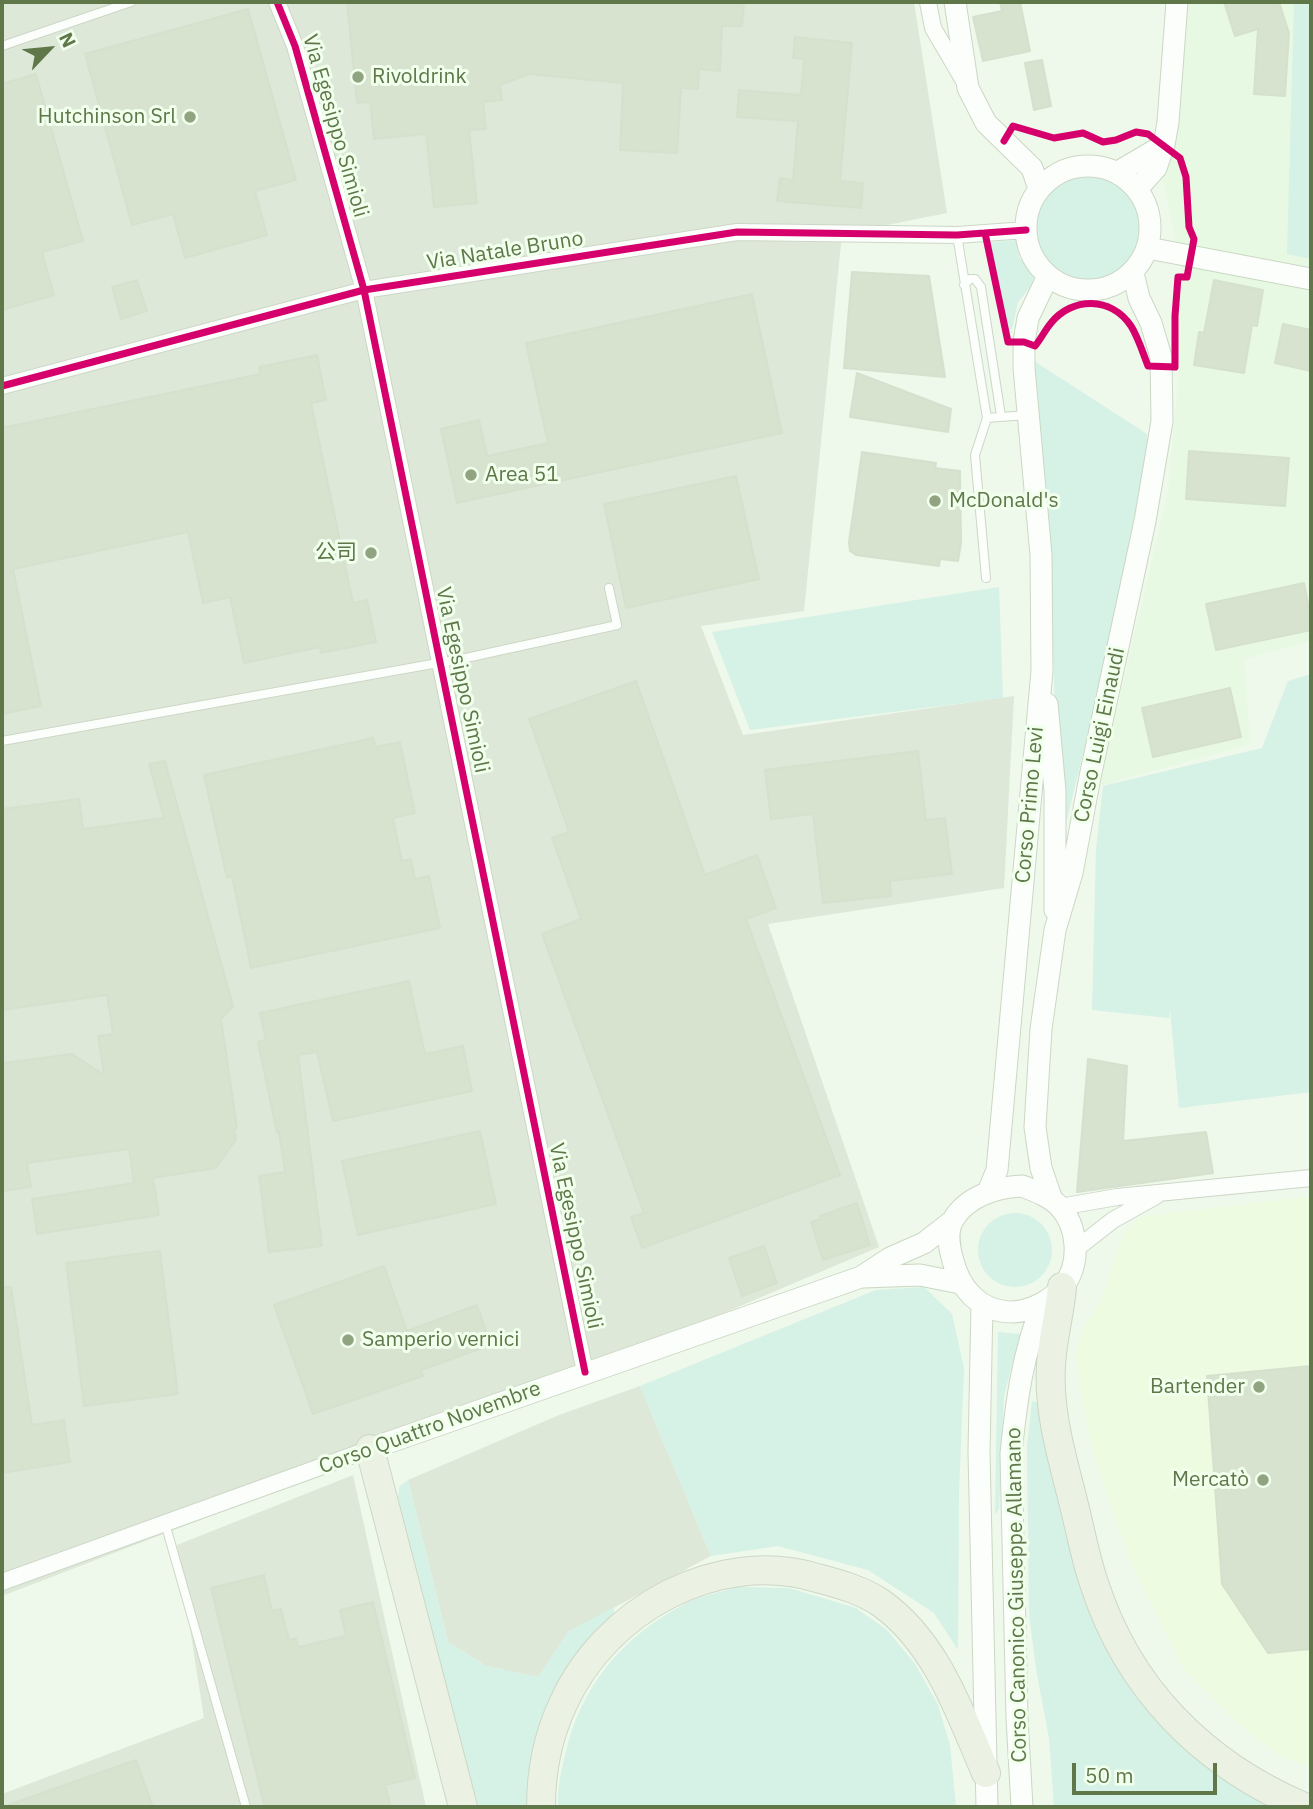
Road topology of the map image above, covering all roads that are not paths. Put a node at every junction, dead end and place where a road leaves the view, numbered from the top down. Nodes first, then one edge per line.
1 (131, 2) edge
2 (276, 2) edge
3 (928, 2) edge
4 (955, 2) edge
5 (1177, 2) edge
6 (2, 46) edge
7 (968, 88) junction
8 (1164, 145) junction
9 (1022, 156) junction
10 (1071, 167) junction
11 (1118, 172) junction
12 (1040, 189) junction
13 (1138, 189) junction
14 (1026, 230) junction
15 (957, 235) junction
16 (1149, 242) junction
17 (1133, 273) junction
18 (1048, 275) junction
19 (1311, 279) edge
20 (964, 285) junction
21 (364, 290) junction
22 (2, 386) edge
23 (1030, 415) junction
24 (1001, 416) junction
25 (987, 418) junction
26 (986, 578) dead end
27 (609, 588) dead end
28 (440, 662) junction
29 (1042, 671) junction
30 (2, 741) edge
31 (1055, 930) junction
32 (1311, 1178) edge
33 (988, 1192) junction
34 (1161, 1193) junction
35 (1056, 1203) junction
36 (951, 1222) junction
37 (1076, 1250) junction
38 (860, 1277) junction
39 (961, 1283) junction
40 (1053, 1295) junction
41 (982, 1304) junction
42 (585, 1373) junction
43 (370, 1449) junction
44 (166, 1523) junction
45 (2, 1582) edge
46 (986, 1773) junction
47 (246, 1807) edge
48 (463, 1807) edge
49 (541, 1807) edge
50 (987, 1807) edge
51 (1022, 1807) edge
52 (1304, 1807) edge

1 - 6 lane
2 - 21 street, Via Egesippo Simioli
3 - 7 street
4 - 7 main road
5 - 8 main road
7 - 9 main road
8 - 11 main road
8 - 13 main road
9 - 10 main road
9 - 12 main road
10 - 11 main road
10 - 12 main road
11 - 13 main road
12 - 14 main road
13 - 16 main road
14 - 15 street, Via Natale Bruno
14 - 18 main road
15 - 20 lane
15 - 21 street, Via Natale Bruno
16 - 17 main road
16 - 19 main road
17 - 18 main road
17 - 31 main road, Corso Luigi Einaudi
18 - 23 main road, Corso Primo Levi
20 - 24 lane
20 - 25 lane
21 - 22 street, Via Natale Bruno
21 - 28 street, Via Egesippo Simioli
23 - 24 lane
23 - 29 main road, Corso Primo Levi
24 - 25 lane
25 - 26 lane
27 - 28 lane
28 - 30 lane
28 - 42 street, Via Egesippo Simioli
29 - 31 main road, Corso Primo Levi
29 - 33 main road, Corso Primo Levi
31 - 35 main road, Corso Luigi Einaudi
32 - 34 street
33 - 35 main road
33 - 36 main road
34 - 35 street
34 - 37 street
35 - 37 main road
36 - 38 main road, Corso Quattro Novembre
36 - 39 main road
37 - 40 main road
38 - 39 main road, Corso Quattro Novembre
38 - 42 main road, Corso Quattro Novembre
39 - 41 main road
40 - 41 main road
40 - 51 main road, Corso Canonico Giuseppe Allamano
40 - 52 highway
41 - 46 main road, Corso Canonico Giuseppe Allamano
42 - 43 main road, Corso Quattro Novembre
43 - 44 street, Corso Quattro Novembre
43 - 48 highway
44 - 45 street, Corso Quattro Novembre
44 - 47 lane
46 - 49 highway
46 - 50 main road, Corso Canonico Giuseppe Allamano

